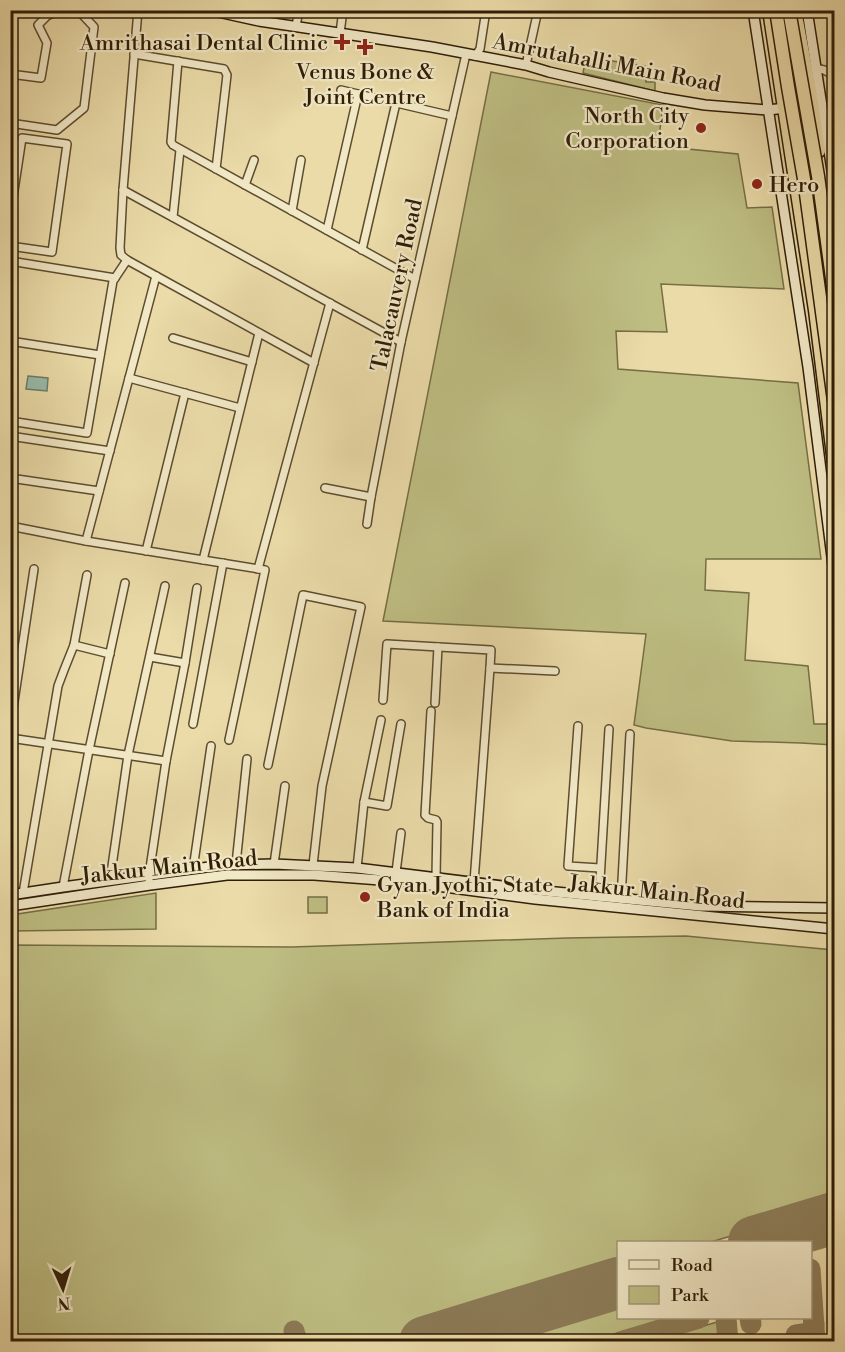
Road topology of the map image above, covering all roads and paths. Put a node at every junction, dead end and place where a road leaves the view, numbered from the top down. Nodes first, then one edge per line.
1 (58, 10) edge
2 (78, 10) edge
3 (138, 10) edge
4 (209, 10) edge
5 (299, 10) edge
6 (343, 10) edge
7 (486, 10) edge
8 (538, 10) edge
9 (753, 10) edge
10 (769, 10) edge
11 (776, 10) edge
12 (789, 10) edge
13 (795, 10) edge
14 (807, 10) edge
15 (260, 16) edge
16 (296, 26) junction
17 (340, 33) junction
18 (134, 54) junction
19 (470, 55) junction
20 (178, 61) junction
21 (526, 65) junction
22 (815, 68) junction
23 (10, 74) edge
24 (834, 75) edge
25 (341, 90) dead end
26 (358, 94) junction
27 (396, 103) junction
28 (813, 105) junction
29 (785, 108) junction
30 (768, 110) junction
31 (452, 116) junction
32 (830, 122) edge
33 (10, 123) edge
34 (180, 150) junction
35 (254, 160) dead end
36 (301, 160) dead end
37 (216, 169) junction
38 (834, 170) edge
39 (834, 183) edge
40 (245, 185) junction
41 (123, 190) junction
42 (292, 211) junction
43 (10, 217) edge
44 (173, 217) junction
45 (833, 228) edge
46 (327, 230) junction
47 (10, 246) edge
48 (362, 250) junction
49 (834, 251) edge
50 (127, 260) junction
51 (10, 261) edge
52 (156, 276) junction
53 (115, 278) junction
54 (415, 279) junction
55 (834, 293) edge
56 (330, 303) junction
57 (259, 333) junction
58 (173, 338) dead end
59 (10, 341) edge
60 (401, 342) junction
61 (100, 355) junction
62 (252, 362) junction
63 (314, 363) junction
64 (129, 378) junction
65 (185, 393) junction
66 (834, 401) edge
67 (240, 408) junction
68 (10, 421) edge
69 (34, 424) junction
70 (10, 436) edge
71 (31, 439) junction
72 (110, 451) junction
73 (834, 464) edge
74 (10, 478) edge
75 (325, 488) dead end
76 (99, 491) junction
77 (370, 497) junction
78 (367, 524) dead end
79 (10, 526) edge
80 (86, 541) junction
81 (146, 551) junction
82 (203, 560) junction
83 (223, 563) junction
84 (34, 569) dead end
85 (258, 569) junction
86 (834, 573) edge
87 (87, 575) dead end
88 (125, 584) dead end
89 (165, 586) dead end
90 (197, 588) dead end
91 (74, 645) junction
92 (438, 647) junction
93 (110, 654) junction
94 (150, 657) junction
95 (185, 663) junction
96 (490, 668) junction
97 (555, 671) dead end
98 (383, 700) dead end
99 (435, 703) dead end
100 (431, 711) dead end
101 (381, 720) dead end
102 (193, 724) dead end
103 (401, 724) dead end
104 (578, 726) dead end
105 (10, 728) edge
106 (609, 729) dead end
107 (630, 734) dead end
108 (10, 738) edge
109 (229, 740) dead end
110 (48, 744) junction
111 (211, 746) dead end
112 (89, 750) junction
113 (128, 755) junction
114 (247, 759) dead end
115 (166, 761) junction
116 (268, 765) dead end
117 (285, 786) dead end
118 (364, 802) junction
119 (401, 833) dead end
120 (236, 864) junction
121 (274, 864) junction
122 (313, 865) junction
123 (357, 868) junction
124 (600, 868) junction
125 (193, 869) junction
126 (396, 872) junction
127 (435, 877) junction
128 (408, 878) junction
129 (110, 880) junction
130 (149, 880) junction
131 (474, 882) junction
132 (63, 887) junction
133 (23, 893) junction
134 (10, 895) edge
135 (600, 897) junction
136 (621, 899) junction
137 (10, 906) edge
138 (834, 908) edge
139 (834, 929) edge

1 - 23 street
2 - 33 street
3 - 18 street
4 - 15 main road, Amrutahalli Main Road
5 - 16 street
6 - 17 street
7 - 19 street, Talacauvery Road
8 - 21 street
9 - 30 main road
10 - 29 highway
11 - 66 highway, bridge
12 - 55 highway, bridge
13 - 28 highway
14 - 22 main road
15 - 16 main road, Amrutahalli Main Road
16 - 17 main road, Amrutahalli Main Road
17 - 19 main road, Amrutahalli Main Road
18 - 20 street
18 - 41 street
19 - 21 main road, Amrutahalli Main Road
19 - 31 street, Talacauvery Road
20 - 34 street
20 - 37 street
21 - 30 main road, Amrutahalli Main Road
22 - 24 street
22 - 32 main road
25 - 26 street
26 - 27 street
26 - 46 street
27 - 31 street
27 - 48 street
28 - 29 main road, Amrutahalli Main Road
28 - 45 highway
29 - 30 main road, Amrutahalli Main Road
29 - 73 highway
30 - 86 main road
31 - 54 street, Talacauvery Road
32 - 38 main road
34 - 37 street
34 - 44 street
35 - 40 street
36 - 42 street
37 - 40 street
38 - 39 main road
40 - 42 street
41 - 44 street
41 - 50 street
42 - 46 street
43 - 47 street
44 - 56 street
45 - 49 highway
46 - 48 street
48 - 54 street
50 - 52 street
50 - 53 street
51 - 53 street
52 - 57 street
52 - 64 street
53 - 61 street
54 - 60 street, Talacauvery Road
56 - 60 street
56 - 63 street
57 - 62 street
57 - 63 street
58 - 62 street
59 - 61 street
60 - 77 street, Talacauvery Road
61 - 69 street
62 - 67 street
63 - 85 street
64 - 65 street
64 - 72 street
65 - 67 street
65 - 81 street
67 - 82 street
68 - 69 street
69 - 71 street
70 - 71 street
71 - 72 street
72 - 76 street
74 - 76 street
75 - 77 street
76 - 80 street
77 - 78 street, Talacauvery Road
79 - 80 street
80 - 81 street
81 - 82 street
82 - 83 street
83 - 85 street
83 - 102 street
84 - 105 street
85 - 109 street
87 - 91 street
88 - 93 street
89 - 94 street
90 - 95 street
91 - 93 street
91 - 110 street
92 - 96 street
92 - 98 street
92 - 99 street
93 - 112 street
94 - 95 street
94 - 113 street
95 - 115 street
96 - 97 street
96 - 131 street
100 - 127 street
101 - 118 street
103 - 118 street
104 - 124 street
106 - 124 street
107 - 136 street
108 - 110 street
110 - 112 street
110 - 133 street
111 - 125 street
112 - 113 street
112 - 132 street
113 - 115 street
113 - 129 street
114 - 120 street
115 - 130 street
116 - 122 street
117 - 121 street
118 - 123 street
119 - 126 street
120 - 121 main road, Jakkur Main Road
120 - 125 main road, Jakkur Main Road
121 - 122 main road, Jakkur Main Road
122 - 123 main road, Jakkur Main Road
123 - 126 main road, Jakkur Main Road
124 - 135 street
125 - 130 main road, Jakkur Main Road
126 - 128 main road, Jakkur Main Road
127 - 128 main road, Jakkur Main Road
127 - 131 main road, Jakkur Main Road
128 - 130 main road, Jakkur Main Road
128 - 139 main road, Jakkur Main Road
129 - 130 main road, Jakkur Main Road
129 - 132 main road, Jakkur Main Road
130 - 137 main road, Jakkur Main Road
131 - 135 main road, Jakkur Main Road
132 - 133 main road, Jakkur Main Road
133 - 134 main road, Jakkur Main Road
135 - 136 main road, Jakkur Main Road
136 - 138 main road, Jakkur Main Road

